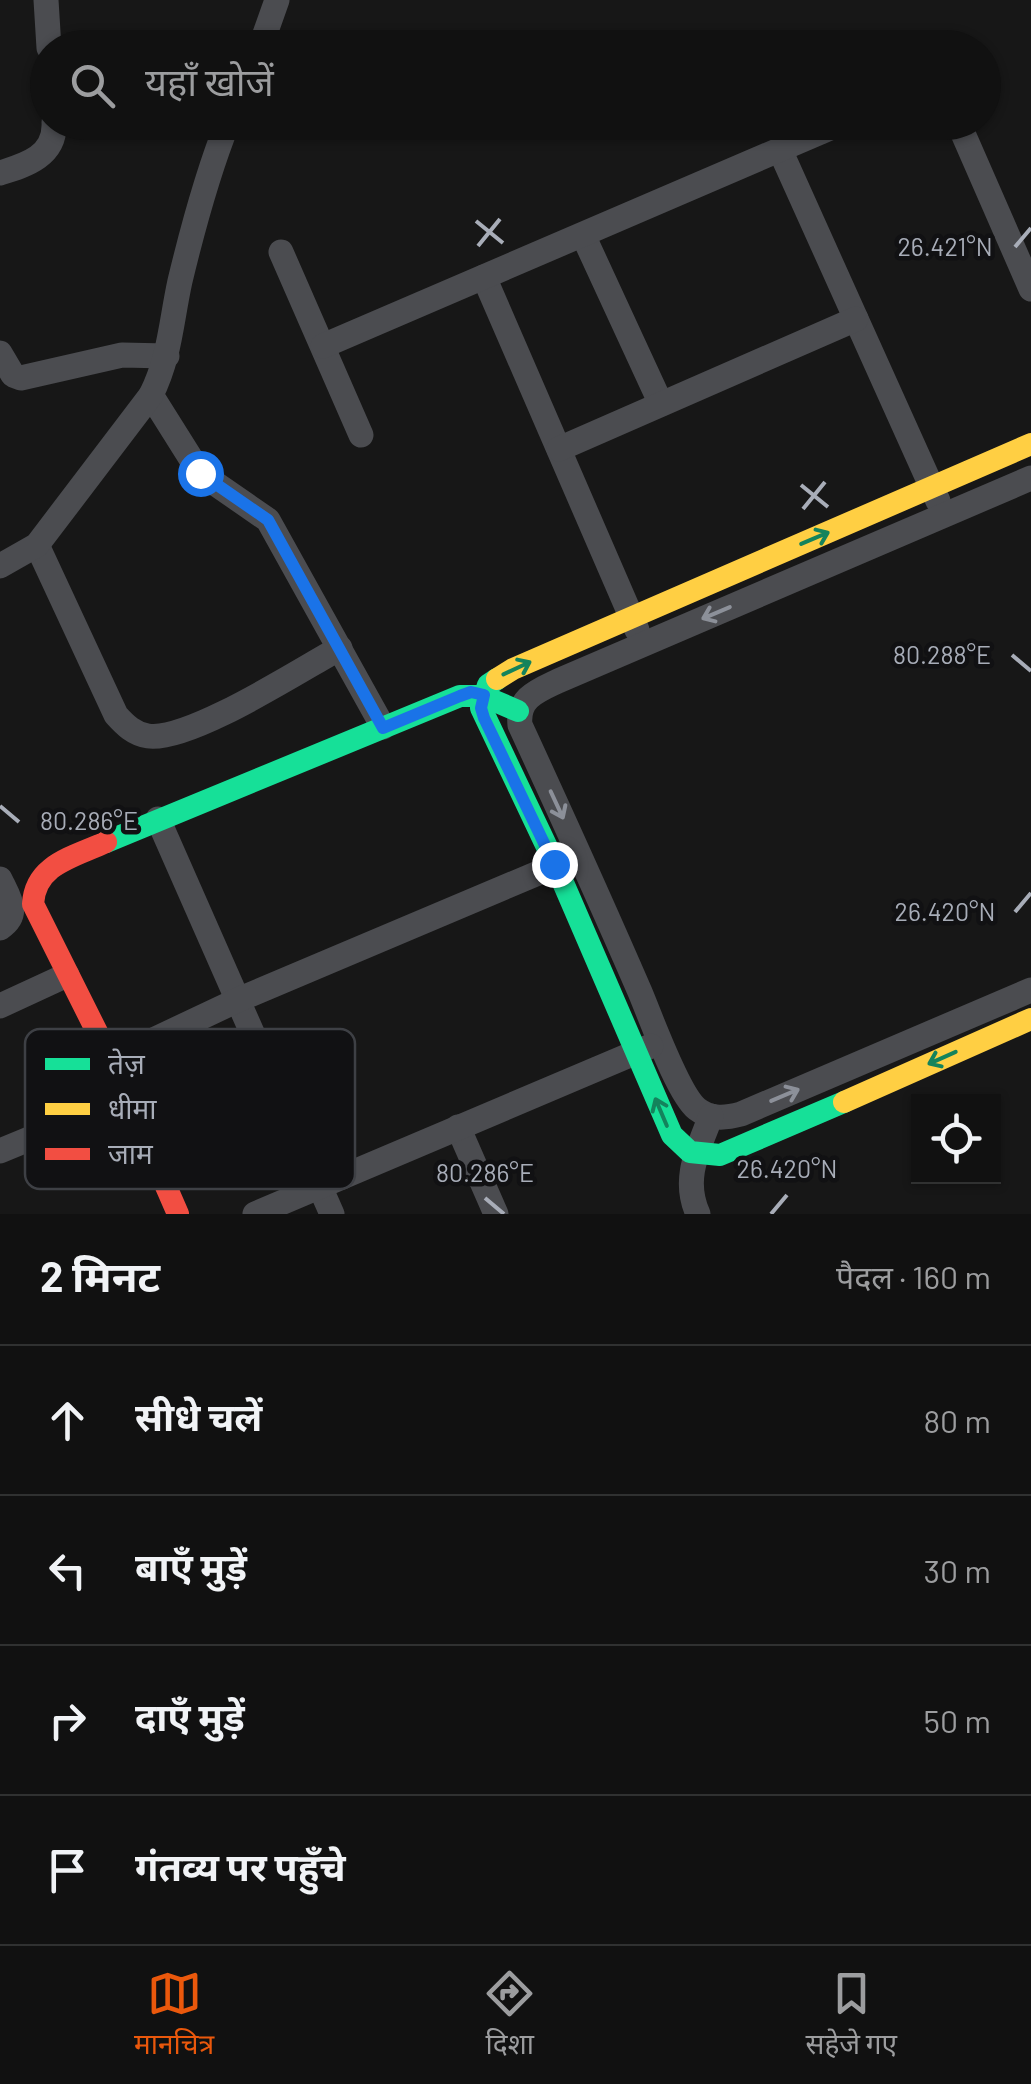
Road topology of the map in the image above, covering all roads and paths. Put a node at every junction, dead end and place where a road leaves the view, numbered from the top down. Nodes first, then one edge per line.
1 (46, 0) edge
2 (277, 0) edge
3 (48, 30) edge
4 (266, 30) edge
5 (51, 140) edge
6 (221, 140) edge
7 (803, 140) edge
8 (966, 140) edge
9 (780, 150) junction
10 (0, 174) edge
11 (583, 235) junction
12 (282, 252) dead end
13 (484, 277) junction
14 (1031, 289) edge
15 (856, 318) junction
16 (323, 346) junction
17 (0, 353) edge
18 (167, 356) junction
19 (151, 395) junction
20 (662, 404) junction
21 (361, 435) dead end
22 (1031, 444) edge
23 (558, 449) junction
24 (1031, 478) edge
25 (932, 487) junction
26 (945, 516) junction
27 (38, 545) junction
28 (0, 566) edge
29 (631, 618) junction
30 (642, 644) junction
31 (340, 648) junction
32 (484, 695) junction
33 (518, 711) junction
34 (383, 728) junction
35 (158, 819) junction
36 (581, 856) junction
37 (554, 864) junction
38 (0, 879) edge
39 (0, 928) edge
40 (67, 975) junction
41 (1022, 994) edge
42 (240, 999) junction
43 (0, 1006) edge
44 (1029, 1025) edge
45 (94, 1029) edge
46 (176, 1029) edge
47 (253, 1029) edge
48 (661, 1042) junction
49 (636, 1054) junction
50 (711, 1116) junction
51 (458, 1128) junction
52 (25, 1140) edge
53 (0, 1151) edge
54 (696, 1156) junction
55 (355, 1170) edge
56 (167, 1189) edge
57 (310, 1189) edge
58 (321, 1189) edge
59 (178, 1214) edge
60 (255, 1214) edge
61 (332, 1214) edge
62 (496, 1214) edge
63 (698, 1214) edge

1 - 3 street
2 - 4 street
5 - 10 street
6 - 18 street
7 - 9 street
8 - 14 street
9 - 11 street
9 - 15 street
11 - 13 street
11 - 20 street
12 - 16 street
13 - 16 street
13 - 23 street
15 - 20 street
15 - 25 street
16 - 21 street
17 - 18 street
18 - 19 street
19 - 27 street
19 - 31 street
20 - 23 street
22 - 25 street
23 - 29 street
24 - 26 street
25 - 26 street
29 -> 25 street
26 -> 30 street
27 - 28 street
27 - 31 street
29 - 30 street
32 -> 29 street
30 - 33 street
31 - 34 street
32 - 33 street
32 - 34 street
32 - 37 street
33 -> 36 street
34 - 35 street
35 - 40 street
35 - 42 street
36 - 37 street
36 - 48 street
37 - 42 street
37 - 49 street
38 - 39 street
40 - 43 street
40 - 45 street
41 - 44 street
50 -> 41 street
42 - 46 street
42 - 47 street
44 -> 54 street
48 - 49 street
48 - 50 street
49 - 51 street
54 -> 49 street
50 - 54 street
51 - 55 street
51 - 62 street
52 - 53 street
54 - 63 street
56 - 59 street
57 - 60 street
58 - 61 street

